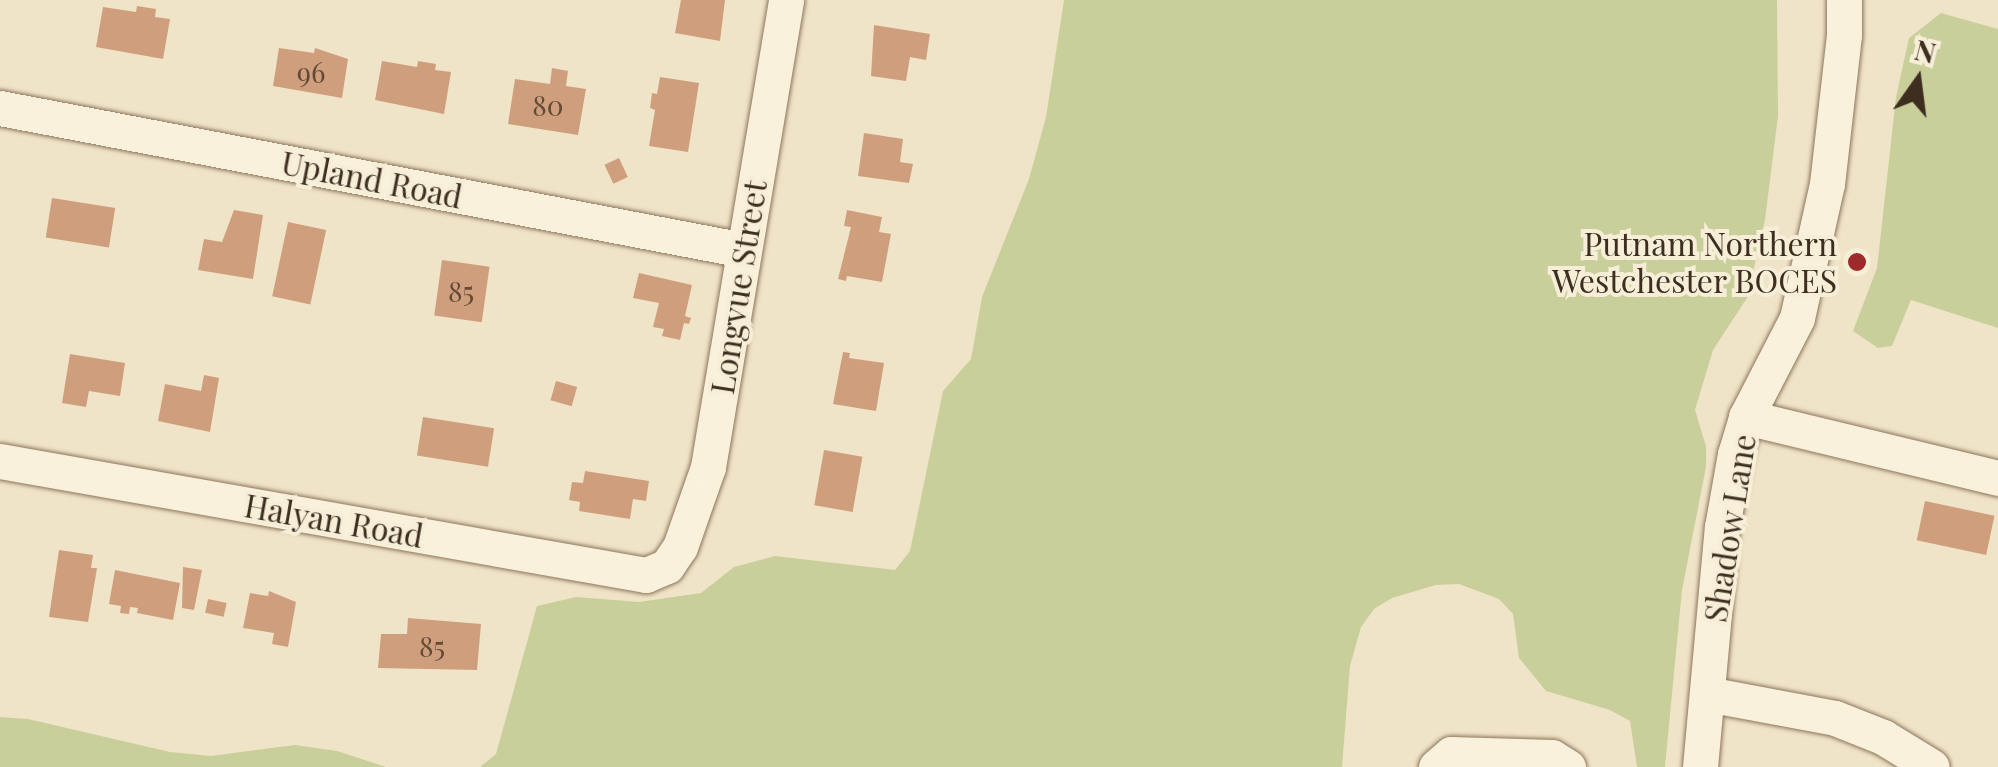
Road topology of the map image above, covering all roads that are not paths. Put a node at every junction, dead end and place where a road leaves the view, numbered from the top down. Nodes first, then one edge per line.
1 (786, 0) edge
2 (1844, 0) edge
3 (0, 108) edge
4 (744, 250) junction
5 (1746, 417) junction
6 (0, 461) edge
7 (1998, 478) edge
8 (667, 566) joint
9 (1706, 694) junction
10 (1436, 767) edge
11 (1568, 767) edge
12 (1700, 767) edge
13 (1932, 767) edge

1 - 4 street, Longvue Street
2 - 5 street, Shadow Lane
3 - 4 street, Upland Road
4 - 8 street, Longvue Street
5 - 7 street
5 - 9 street, Shadow Lane
6 - 8 street, Halyan Road
9 - 12 street, Shadow Lane
9 - 13 street
10 - 11 street

